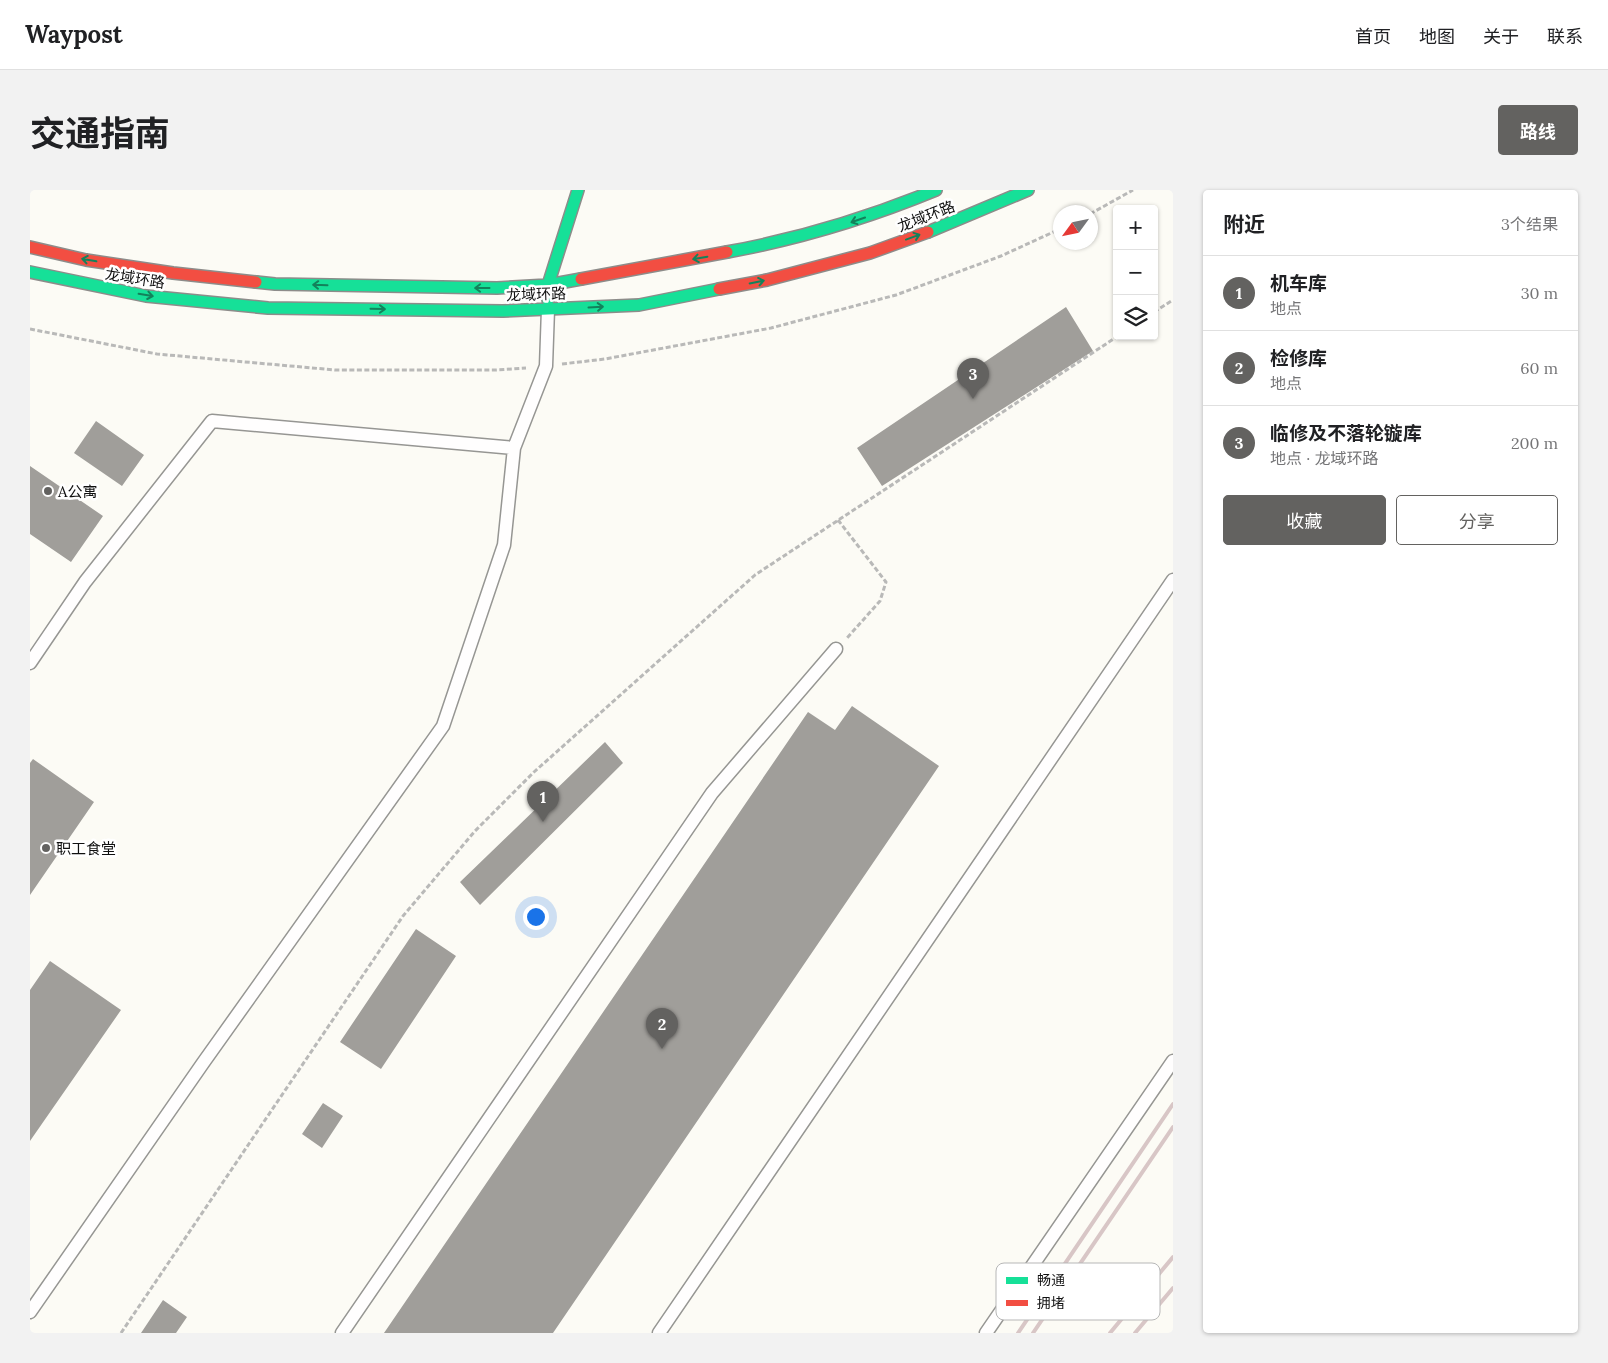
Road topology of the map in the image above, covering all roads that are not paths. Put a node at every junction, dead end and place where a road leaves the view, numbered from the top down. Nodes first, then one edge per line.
1 (578, 190) edge
2 (936, 190) edge
3 (1028, 190) edge
4 (30, 247) edge
5 (30, 272) edge
6 (548, 285) junction
7 (548, 309) junction
8 (514, 448) junction
9 (1173, 580) edge
10 (836, 649) road end
11 (30, 663) edge
12 (1173, 1061) edge
13 (1034, 1263) edge
14 (30, 1312) edge
15 (996, 1318) edge
16 (342, 1333) edge
17 (659, 1333) edge
18 (986, 1333) edge

1 - 6 main road
2 -> 6 main road, 龙域环路
7 -> 3 main road, 龙域环路
6 -> 4 main road, 龙域环路
5 -> 7 main road, 龙域环路
6 - 7 main road
7 - 8 lane
8 - 11 lane
8 - 14 lane
9 - 17 lane
10 - 16 lane
12 - 13 lane
15 - 18 lane

